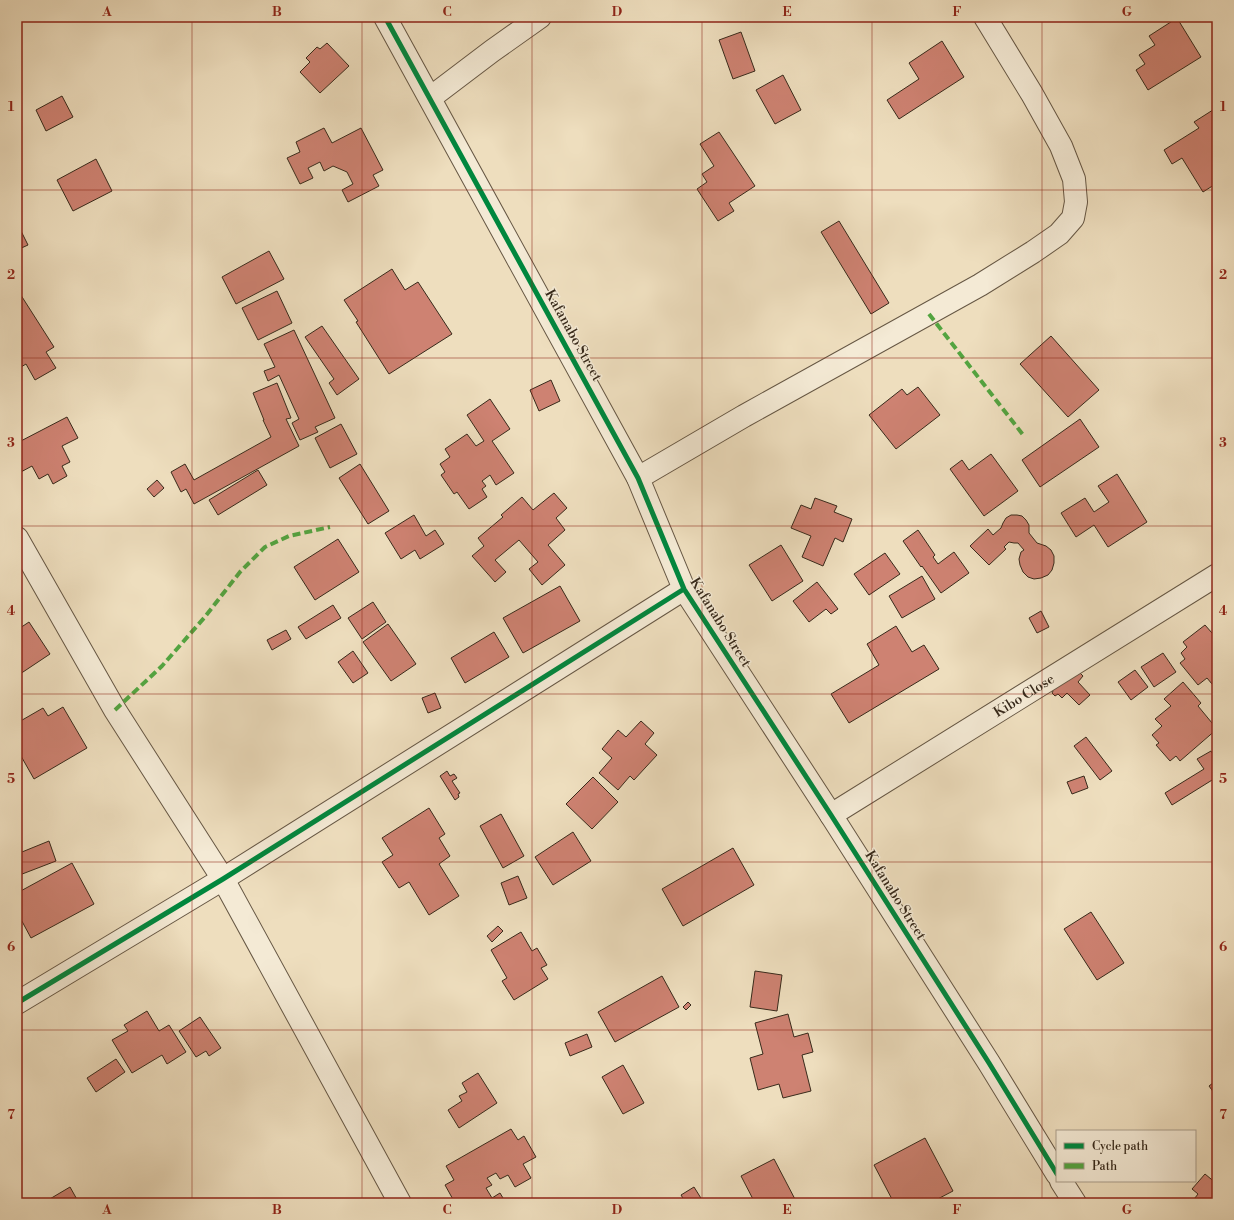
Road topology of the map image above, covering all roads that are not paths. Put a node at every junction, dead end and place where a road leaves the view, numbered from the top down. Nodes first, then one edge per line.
1 (385, 17) edge
2 (540, 17) edge
3 (985, 17) edge
4 (430, 98) junction
5 (638, 478) junction
6 (17, 538) edge
7 (1217, 575) edge
8 (684, 589) junction
9 (831, 815) junction
10 (223, 879) junction
11 (17, 1003) edge
12 (1056, 1172) edge
13 (1062, 1182) edge
14 (400, 1203) edge
15 (1075, 1203) edge

1 - 4 street, Kafanabo Street
2 - 4 street
3 - 5 street
4 - 5 street, Kafanabo Street
5 - 8 street, Kafanabo Street
6 - 10 street
7 - 9 street, Kibo Close
8 - 9 street, Kafanabo Street
8 - 10 street
9 - 12 street, Kafanabo Street
10 - 11 street
10 - 14 street
13 - 15 street

